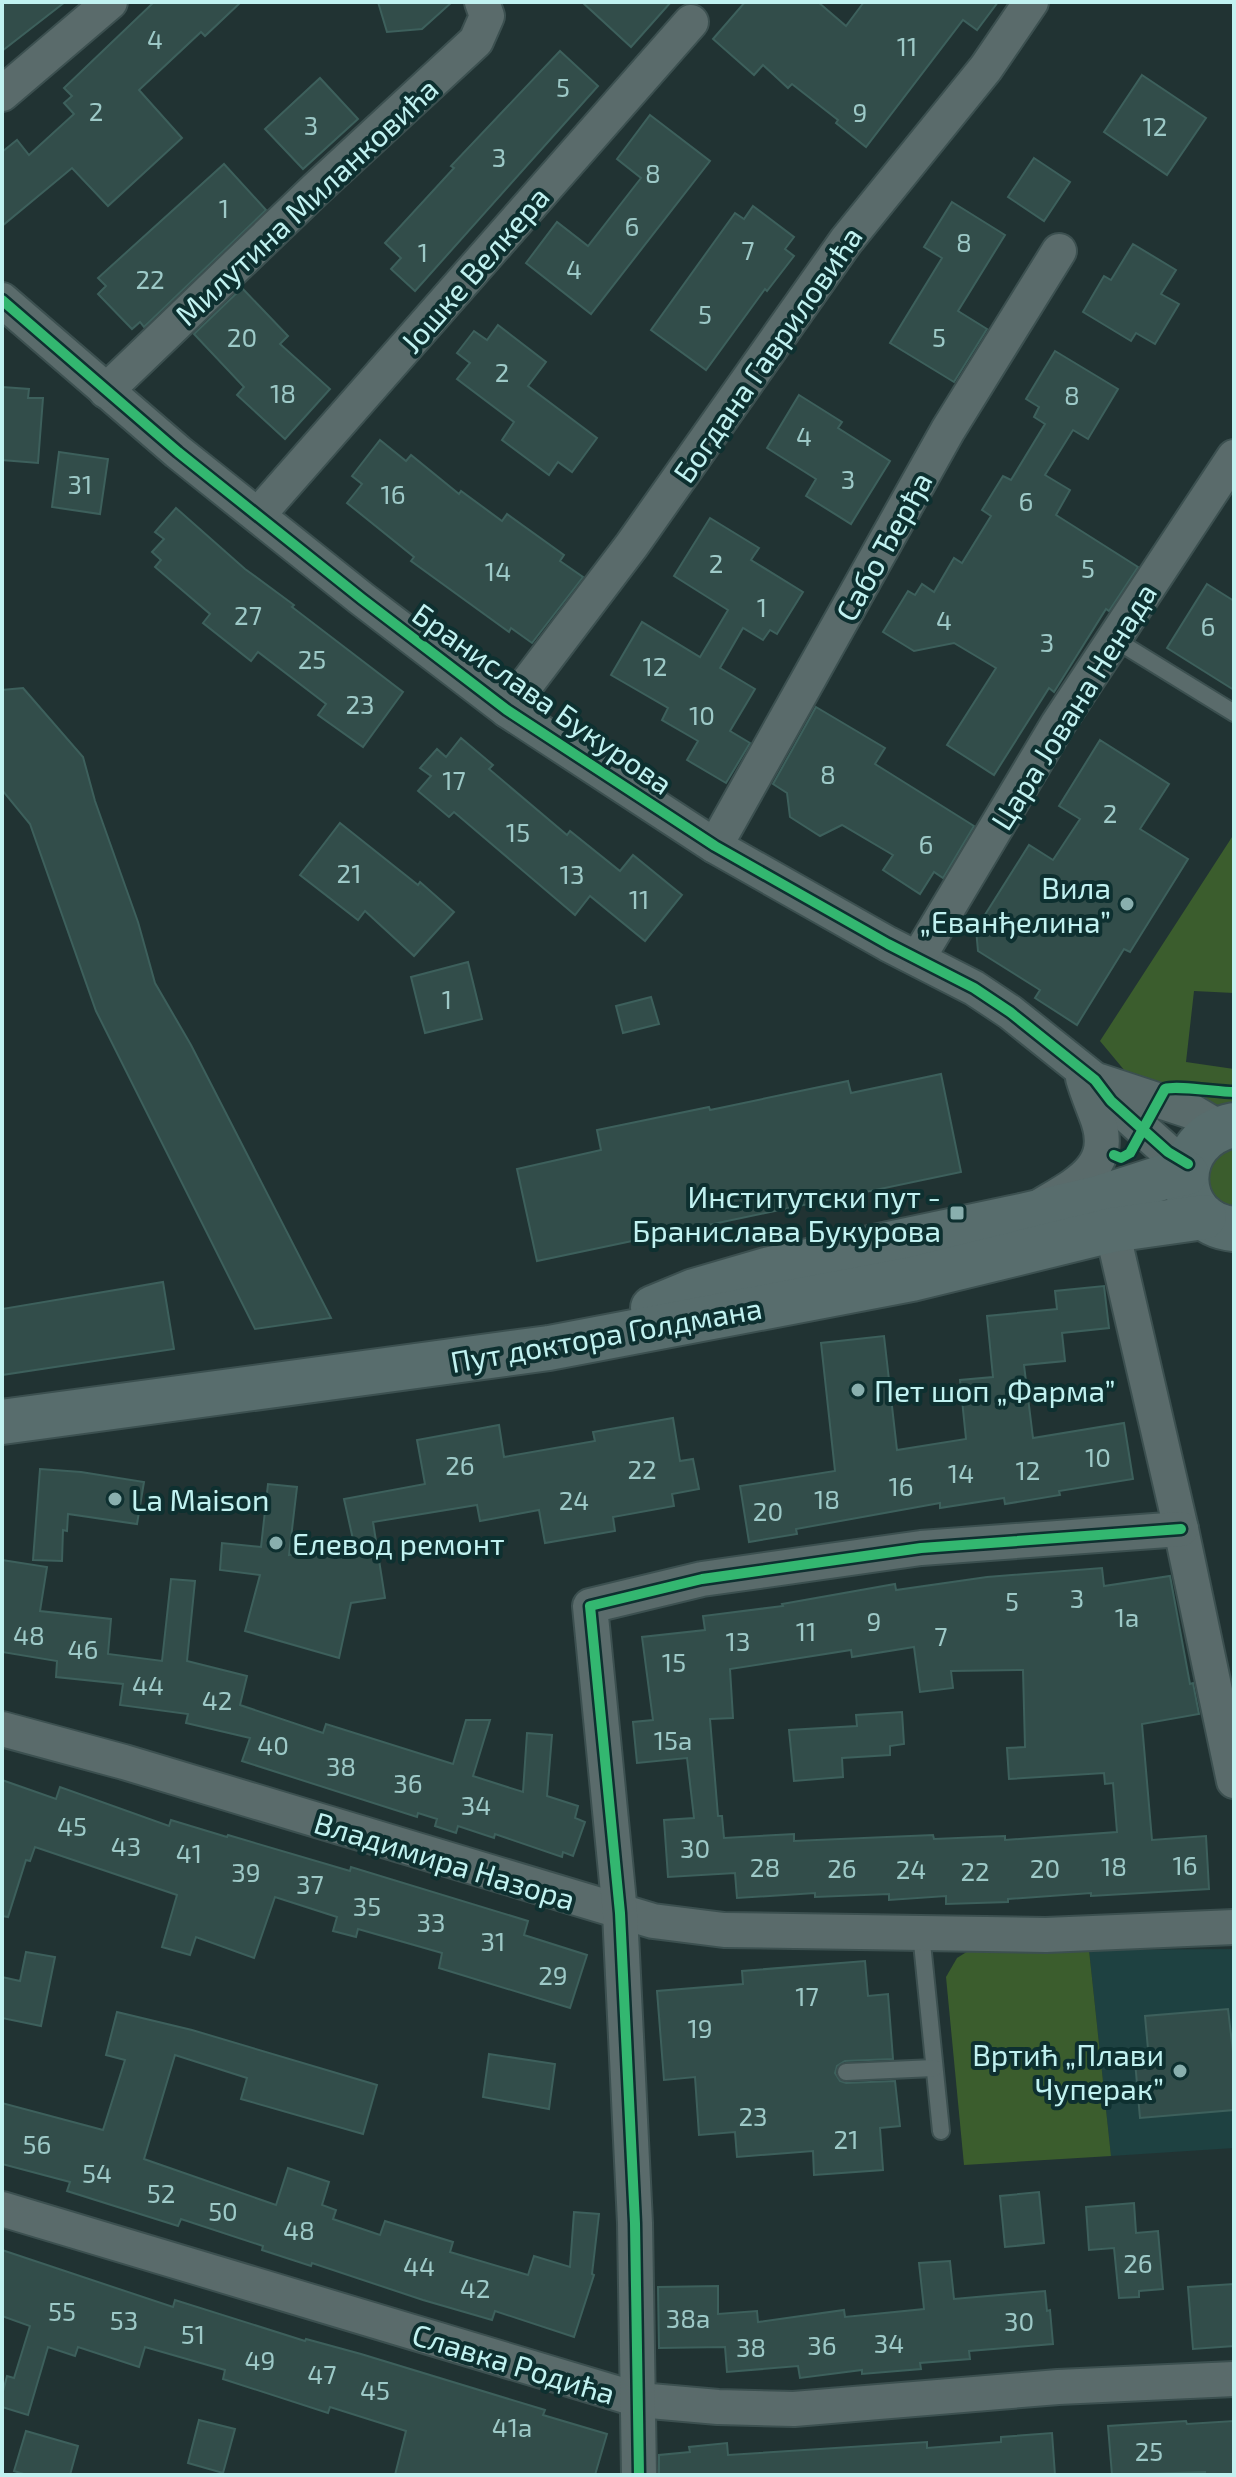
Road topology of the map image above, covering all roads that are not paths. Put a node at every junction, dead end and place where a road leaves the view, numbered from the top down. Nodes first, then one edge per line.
1 (110, 2) edge
2 (482, 2) edge
3 (1031, 2) edge
4 (691, 22) dead end
5 (2, 94) edge
6 (1059, 251) dead end
7 (2, 300) edge
8 (106, 391) junction
9 (1234, 457) edge
10 (258, 515) junction
11 (1114, 639) junction
12 (507, 710) junction
13 (1234, 713) edge
14 (715, 846) junction
15 (918, 958) junction
16 (1088, 1075) junction
17 (1227, 1126) edge
18 (1187, 1168) junction
19 (1026, 1215) junction
20 (1219, 1223) edge
21 (1112, 1230) junction
22 (578, 1342) junction
23 (2, 1422) edge
24 (1181, 1529) junction
25 (2, 1729) edge
26 (1234, 1781) edge
27 (620, 1913) junction
28 (1234, 1927) edge
29 (921, 1933) junction
30 (934, 2068) junction
31 (846, 2072) dead end
32 (941, 2131) dead end
33 (2, 2209) edge
34 (1234, 2379) edge
35 (639, 2400) junction
36 (639, 2475) edge

1 - 5 street
2 - 8 street, Милутина Миланковића
3 - 12 street, Богдана Гавриловића
4 - 10 street, Јошке Велкера
6 - 14 street, Сабо Ђерђа
7 - 8 street, Бранислава Букурова
8 - 10 street, Бранислава Букурова
9 - 11 street, Цара Јована Ненада
10 - 12 street, Бранислава Букурова
11 - 13 lane
11 - 15 street, Цара Јована Ненада
12 - 14 street, Бранислава Букурова
14 - 15 street, Бранислава Букурова
15 - 16 street, Бранислава Букурова
16 - 17 street, Бранислава Букурова
16 - 18 street, Бранислава Букурова
16 - 19 street
17 - 18 street
18 - 19 street
18 - 20 street
19 - 22 street
20 - 21 street, Пут доктора Голдмана
21 - 22 street, Пут доктора Голдмана
21 - 24 street
22 - 23 street, Пут доктора Голдмана
24 - 26 street
24 - 27 street
25 - 27 street, Владимира Назора
27 - 29 street, Владимира Назора
27 - 35 street
28 - 29 street, Владимира Назора
29 - 30 lane
30 - 31 lane
30 - 32 lane
33 - 35 street, Славка Родића
34 - 35 street, Славка Родића
35 - 36 street

